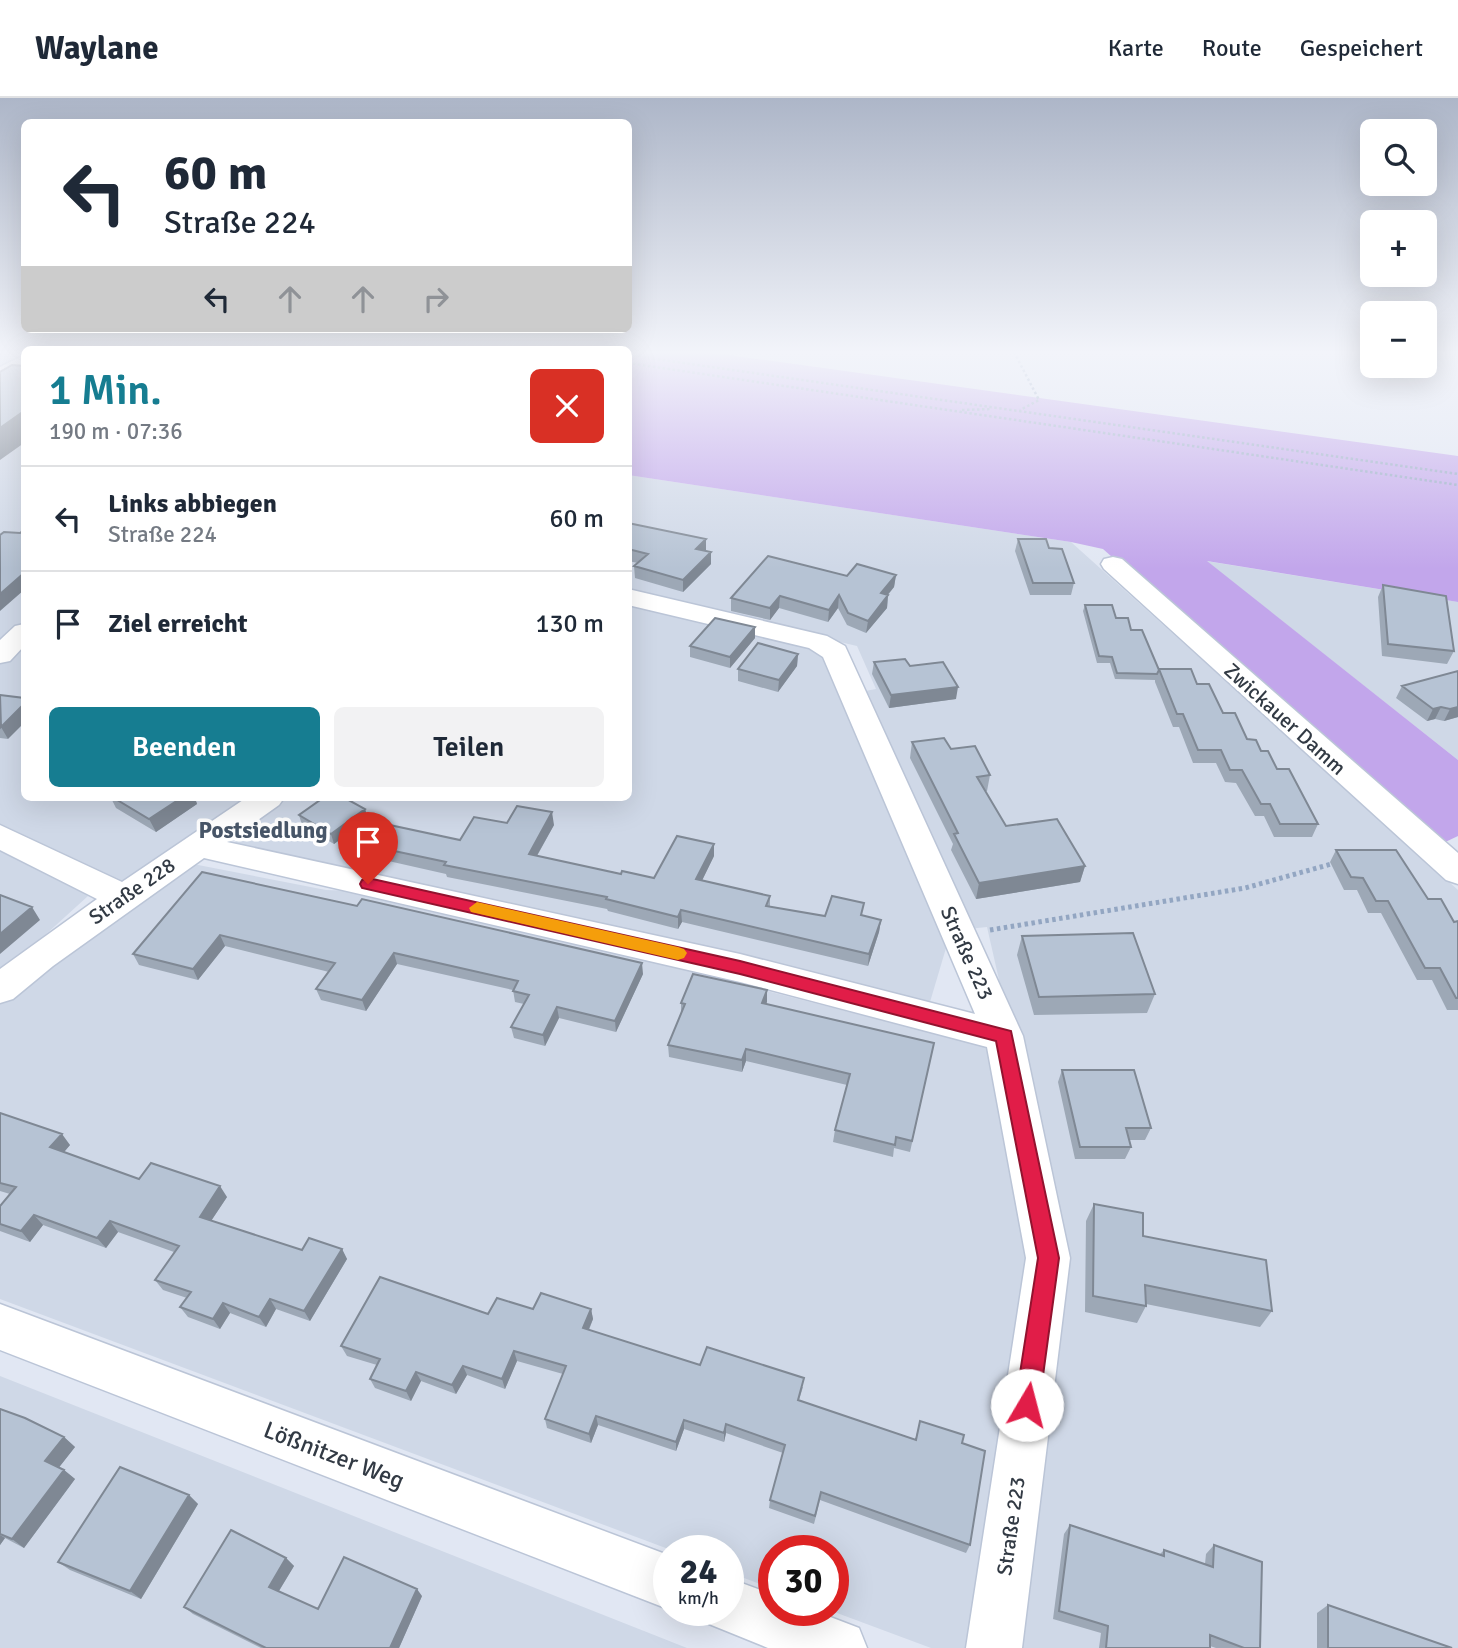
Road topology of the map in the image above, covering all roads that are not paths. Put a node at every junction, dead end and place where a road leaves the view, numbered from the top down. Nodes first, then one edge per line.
1 (1114, 564) dead end
2 (632, 598) edge
3 (21, 635) edge
4 (0, 655) edge
5 (264, 801) edge
6 (0, 836) edge
7 (200, 844) junction
8 (1451, 857) edge
9 (124, 898) junction
10 (0, 989) edge
11 (1004, 1036) junction
12 (0, 1327) edge
13 (653, 1576) edge
14 (744, 1611) edge
15 (839, 1648) edge
16 (994, 1648) edge

1 - 8 street, Zwickauer Damm
2 - 11 street, Straße 223
3 - 4 street
5 - 7 street, Straße 228
6 - 9 street
7 - 9 street, Straße 228
7 - 11 street
9 - 10 street, Straße 228
11 - 16 street, Straße 223
12 - 13 street, Lößnitzer Weg
14 - 15 street

